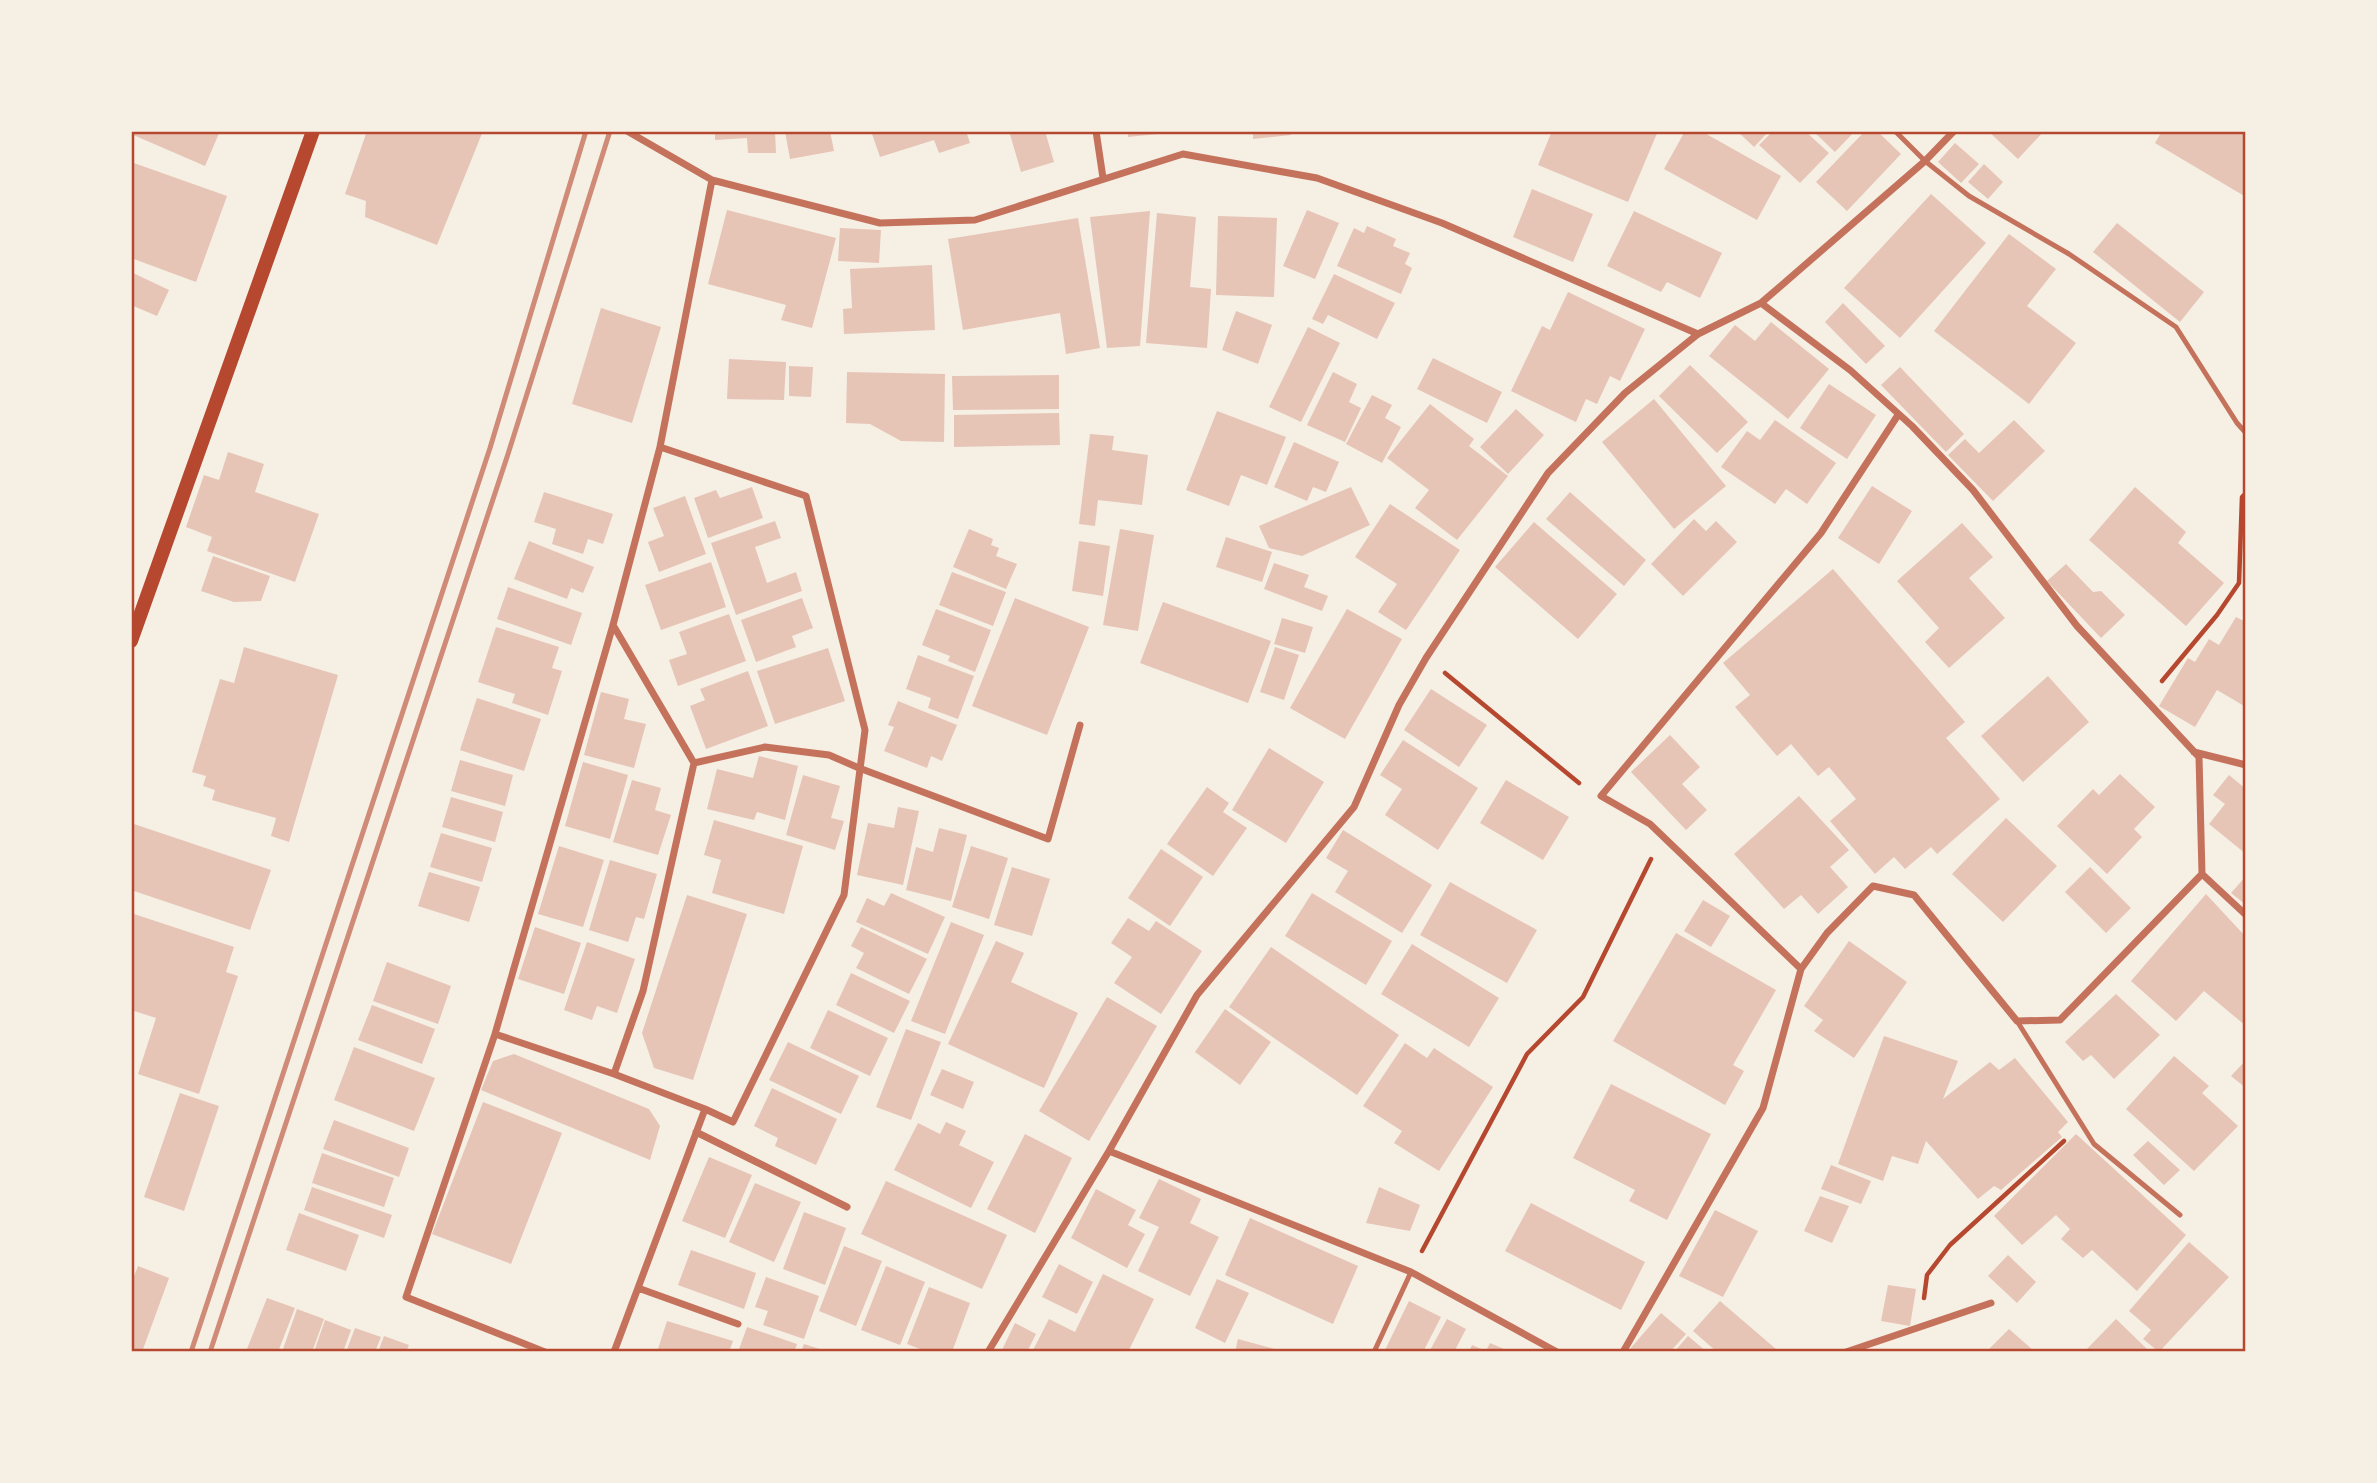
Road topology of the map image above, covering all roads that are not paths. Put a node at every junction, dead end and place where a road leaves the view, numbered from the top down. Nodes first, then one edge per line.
1 (313, 131) edge
2 (627, 131) edge
3 (1096, 131) edge
4 (1895, 131) edge
5 (1954, 131) edge
6 (1925, 161) junction
7 (1104, 178) junction
8 (712, 180) junction
9 (1761, 303) junction
10 (1698, 334) junction
11 (1898, 415) junction
12 (2246, 433) edge
13 (660, 447) junction
14 (613, 625) junction
15 (131, 641) edge
16 (1080, 725) dead end
17 (2194, 751) junction
18 (694, 763) junction
19 (2246, 765) edge
20 (859, 768) junction
21 (2202, 874) junction
22 (2246, 915) edge
23 (1801, 969) junction
24 (2017, 1021) junction
25 (495, 1034) junction
26 (614, 1074) junction
27 (705, 1108) junction
28 (695, 1132) junction
29 (1109, 1151) junction
30 (847, 1207) dead end
31 (2180, 1215) dead end
32 (1411, 1272) junction
33 (638, 1288) junction
34 (1992, 1303) dead end
35 (738, 1324) dead end
36 (545, 1352) edge
37 (614, 1352) edge
38 (988, 1352) edge
39 (1374, 1352) edge
40 (1557, 1352) edge
41 (1623, 1352) edge
42 (1846, 1352) edge

1 - 15 main road
2 - 8 street
3 - 7 street
4 - 6 lane
5 - 6 street
6 - 9 street
6 - 12 lane
7 - 8 street
7 - 10 street
8 - 13 street
9 - 10 street
9 - 11 street
10 - 29 street
11 - 17 street
11 - 23 street
13 - 14 street
13 - 20 street
14 - 18 street
14 - 25 street
16 - 20 street
17 - 19 street
17 - 21 street
18 - 20 street
18 - 26 street
20 - 27 street
21 - 22 street
21 - 24 street
23 - 24 street
23 - 41 street
24 - 31 lane
25 - 26 street
25 - 36 street
26 - 27 street
27 - 28 street
28 - 30 street
28 - 33 street
29 - 32 street
29 - 38 street
32 - 39 lane
32 - 40 street
33 - 35 street
33 - 37 street
34 - 42 street

